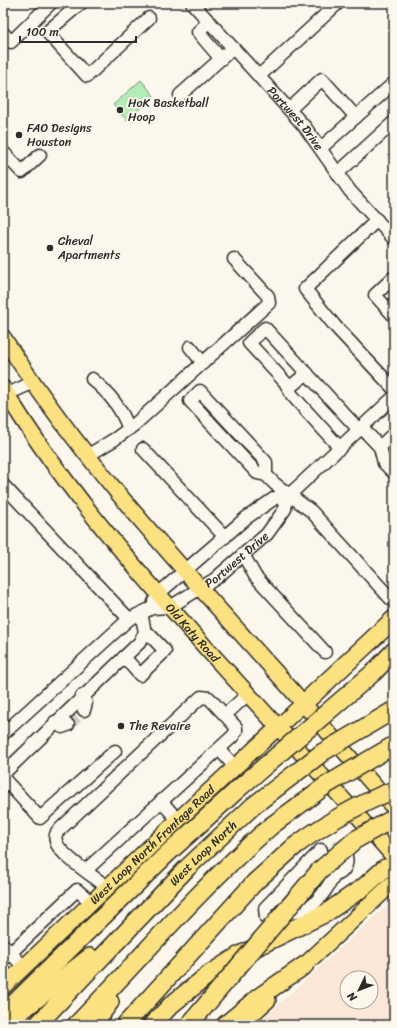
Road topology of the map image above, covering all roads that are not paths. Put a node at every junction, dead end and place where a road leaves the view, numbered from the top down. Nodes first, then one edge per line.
1 (51, 3) edge
2 (81, 3) edge
3 (192, 3) edge
4 (338, 3) edge
5 (149, 18) dead end
6 (209, 21) junction
7 (3, 33) edge
8 (233, 48) junction
9 (221, 59) junction
10 (259, 76) junction
11 (394, 83) edge
12 (180, 95) dead end
13 (290, 109) junction
14 (356, 117) junction
15 (394, 122) edge
16 (321, 148) junction
17 (3, 152) edge
18 (40, 155) dead end
19 (338, 173) junction
20 (377, 220) junction
21 (394, 239) edge
22 (234, 259) dead end
23 (393, 280) edge
24 (394, 316) edge
25 (3, 337) edge
26 (190, 347) dead end
27 (204, 363) junction
28 (307, 373) junction
29 (92, 379) dead end
30 (32, 383) junction
31 (289, 388) junction
32 (394, 389) edge
33 (4, 393) edge
34 (394, 397) edge
35 (129, 429) junction
36 (360, 429) junction
37 (394, 442) edge
38 (380, 447) junction
39 (340, 448) junction
40 (143, 449) dead end
41 (87, 456) junction
42 (394, 473) edge
43 (266, 474) junction
44 (3, 485) edge
45 (288, 496) junction
46 (225, 536) junction
47 (244, 554) junction
48 (185, 573) junction
49 (198, 588) junction
50 (158, 594) junction
51 (391, 599) dead end
52 (170, 607) junction
53 (146, 610) junction
54 (129, 619) junction
55 (394, 619) edge
56 (145, 632) junction
57 (394, 651) edge
58 (325, 652) dead end
59 (124, 657) junction
60 (394, 658) edge
61 (374, 672) junction
62 (248, 694) junction
63 (82, 696) junction
64 (303, 704) junction
65 (84, 710) dead end
66 (394, 710) edge
67 (225, 715) junction
68 (55, 722) junction
69 (68, 725) dead end
70 (278, 728) junction
71 (3, 734) edge
72 (394, 746) edge
73 (219, 749) junction
74 (115, 750) dead end
75 (235, 767) junction
76 (394, 790) edge
77 (161, 801) junction
78 (394, 808) edge
79 (394, 818) edge
80 (178, 820) junction
81 (323, 851) dead end
82 (345, 853) dead end
83 (394, 857) edge
84 (394, 868) edge
85 (86, 870) junction
86 (394, 882) edge
87 (106, 887) junction
88 (91, 902) junction
89 (152, 906) junction
90 (287, 914) dead end
91 (266, 918) dead end
92 (26, 938) junction
93 (149, 949) junction
94 (41, 951) junction
95 (5, 953) edge
96 (305, 965) junction
97 (24, 967) junction
98 (3, 987) edge
99 (3, 1014) edge
100 (3, 1024) edge
101 (37, 1025) edge
102 (76, 1025) edge
103 (93, 1025) edge
104 (125, 1025) edge
105 (152, 1025) edge
106 (189, 1025) edge
107 (224, 1025) edge
108 (240, 1025) edge

1 - 7 street
2 - 5 street
3 - 6 street, Portwest Drive
4 - 10 street
6 - 8 street, Portwest Drive
6 - 9 street
8 - 9 street
8 - 10 street, Portwest Drive
9 - 12 street
10 - 13 street, Portwest Drive
11 - 14 street
13 - 14 street
13 - 16 street, Portwest Drive
14 - 16 street
15 - 19 street
16 - 19 street, Portwest Drive
17 - 18 street
19 - 20 street, Portwest Drive
20 - 21 street, Portwest Drive
20 - 32 street
22 - 27 street
23 - 24 street
25 - 30 main road
26 - 27 street
27 - 35 street
28 - 31 street
28 - 31 street
28 - 36 street
29 - 35 street
30 - 33 street, Old Katy Road
30 - 41 main road
31 - 39 street
33 - 50 main road, Old Katy Road
34 - 36 street, Portwest Drive
35 - 41 street
36 - 38 street
36 - 39 street, Portwest Drive
37 - 38 street
38 - 42 street
39 - 45 street, Portwest Drive
40 - 46 street
41 - 48 main road
43 - 43 street
43 - 45 street
44 - 54 street
45 - 46 street, Portwest Drive
45 - 47 street, Portwest Drive
45 - 51 street
46 - 48 street, Portwest Drive
47 - 49 street, Portwest Drive
47 - 58 street
48 - 49 main road
48 - 50 street, Portwest Drive
49 - 52 street, Portwest Drive
49 - 64 main road
50 - 52 main road, Old Katy Road
50 - 53 street
52 - 53 street
52 - 62 main road, Old Katy Road
53 - 54 street
53 - 56 street
54 - 71 street
55 - 64 highway
56 - 59 street
56 - 59 street
57 - 61 highway
59 - 63 street
60 - 61 highway
61 - 99 highway, bridge
62 - 67 street
62 - 70 main road, Old Katy Road
63 - 65 street
63 - 68 street
64 - 70 main road, West Loop North Frontage Road
64 - 78 main road
66 - 89 highway, West Loop North, bridge
67 - 73 street
67 - 85 street
68 - 69 street
68 - 74 street
70 - 75 main road, West Loop North Frontage Road
70 - 83 main road, Old Katy Road
72 - 93 highway, West Loop North, bridge
73 - 75 street
73 - 77 street
75 - 80 main road, West Loop North Frontage Road
76 - 104 highway, bridge
77 - 80 street
77 - 85 street
79 - 106 highway, bridge
80 - 87 main road, West Loop North Frontage Road
81 - 91 street
82 - 90 street
84 - 105 highway
85 - 87 street
86 - 96 main road
87 - 88 main road, West Loop North Frontage Road
88 - 92 street
88 - 94 main road, West Loop North Frontage Road
89 - 100 highway
89 - 101 highway, West Loop North
92 - 94 street
92 - 95 street
93 - 102 highway, West Loop North
93 - 103 highway
94 - 97 main road, West Loop North Frontage Road
95 - 97 street
96 - 107 highway
96 - 108 main road
97 - 98 main road, West Loop North Frontage Road

